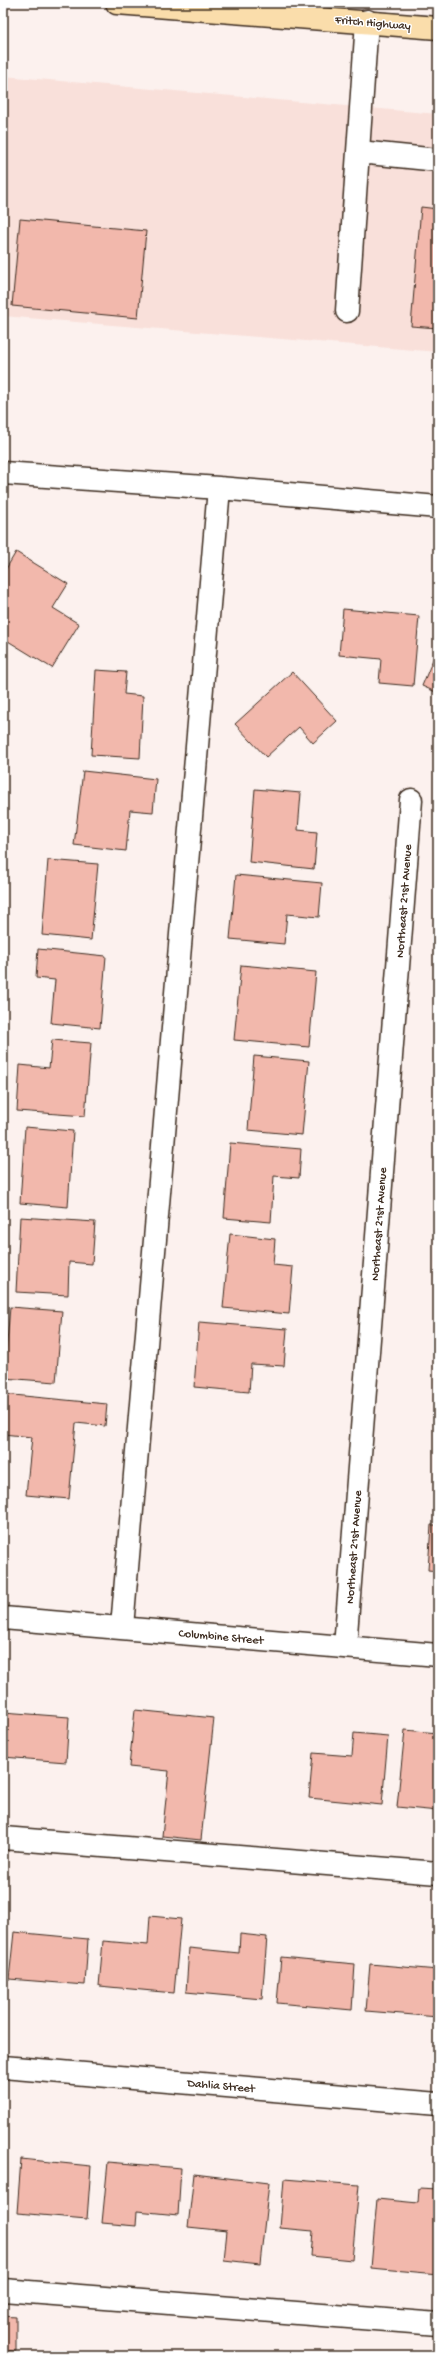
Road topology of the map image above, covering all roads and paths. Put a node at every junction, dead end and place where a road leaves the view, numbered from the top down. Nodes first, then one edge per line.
1 (117, 3) edge
2 (367, 21) junction
3 (438, 28) edge
4 (359, 152) junction
5 (438, 160) edge
6 (347, 311) dead end
7 (3, 473) edge
8 (219, 488) junction
9 (438, 507) edge
10 (411, 800) dead end
11 (3, 1618) edge
12 (122, 1626) junction
13 (345, 1647) junction
14 (438, 1655) edge
15 (3, 1838) edge
16 (438, 1873) edge
17 (3, 2067) edge
18 (438, 2104) edge
19 (3, 2290) edge
20 (438, 2324) edge

1 - 2 main road, Fritch Highway
2 - 3 main road, Fritch Highway
2 - 4 street
4 - 5 street
4 - 6 street
7 - 8 street
8 - 9 street
8 - 12 street
10 - 13 street, Northeast 21st Avenue
11 - 12 street, Columbine Street
12 - 13 street, Columbine Street
13 - 14 street, Columbine Street
15 - 16 street
17 - 18 street, Dahlia Street
19 - 20 street

